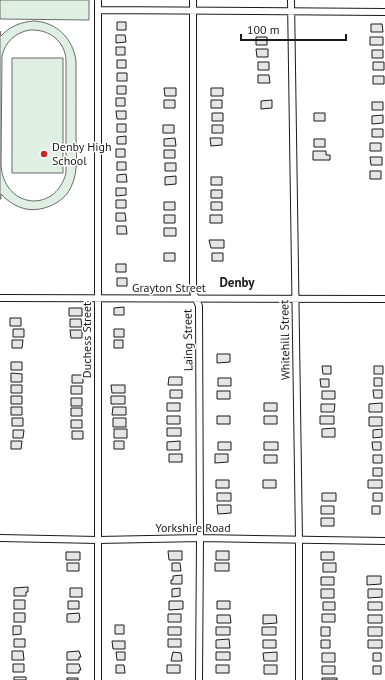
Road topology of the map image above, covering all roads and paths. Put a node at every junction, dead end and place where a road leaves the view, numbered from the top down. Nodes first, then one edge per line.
1 (98, 0) edge
2 (193, 0) edge
3 (291, 0) edge
4 (98, 10) junction
5 (193, 11) junction
6 (291, 12) junction
7 (385, 12) edge
8 (0, 298) edge
9 (98, 298) junction
10 (196, 299) junction
11 (295, 299) junction
12 (385, 299) edge
13 (0, 538) edge
14 (200, 538) junction
15 (98, 540) junction
16 (299, 540) junction
17 (385, 541) edge
18 (98, 680) edge
19 (199, 680) edge
20 (299, 680) edge

1 - 4 street, Duchess Street
2 - 5 street, Laing Street
3 - 6 street, Whitehill Street
4 - 5 street
4 - 9 street, Duchess Street
5 - 6 street
5 - 10 street, Laing Street
6 - 7 street
6 - 11 street, Whitehill Street
8 - 9 street, Grayton Street
9 - 10 street, Grayton Street
9 - 15 street, Duchess Street
10 - 11 street, Grayton Street
10 - 14 street, Laing Street
11 - 12 street, Grayton Street
11 - 16 street, Whitehill Street
13 - 15 street, Yorkshire Road
14 - 15 street, Yorkshire Road
14 - 16 street, Yorkshire Road
14 - 19 street, Laing Street
15 - 18 street, Duchess Street
16 - 17 street, Yorkshire Road
16 - 20 street, Whitehill Street

